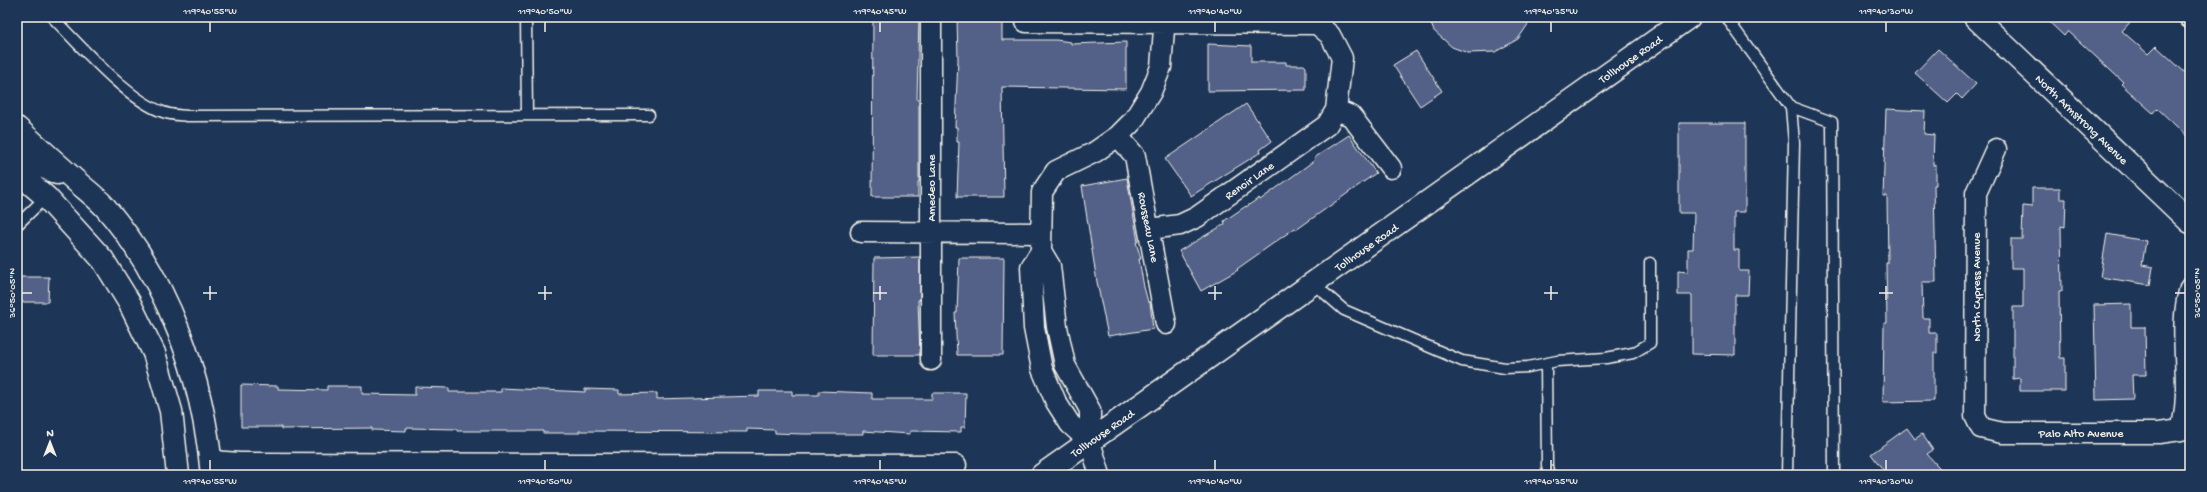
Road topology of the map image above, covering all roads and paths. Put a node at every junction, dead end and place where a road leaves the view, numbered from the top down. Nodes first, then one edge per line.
1 (52, 17) edge
2 (526, 17) edge
3 (932, 17) edge
4 (1689, 17) edge
5 (1726, 17) edge
6 (1975, 17) edge
7 (1165, 20) edge
8 (1026, 22) dead end
9 (1791, 107) junction
10 (1336, 110) junction
11 (527, 115) junction
12 (649, 115) dead end
13 (17, 128) edge
14 (1118, 136) junction
15 (1996, 148) dead end
16 (17, 150) edge
17 (1391, 168) dead end
18 (17, 172) edge
19 (77, 182) junction
20 (46, 197) junction
21 (2190, 222) edge
22 (17, 225) edge
23 (1150, 229) junction
24 (860, 232) dead end
25 (932, 232) junction
26 (1041, 242) junction
27 (1650, 263) dead end
28 (1314, 284) junction
29 (2190, 288) edge
30 (1055, 312) junction
31 (1034, 313) junction
32 (1166, 324) dead end
33 (931, 360) dead end
34 (1546, 364) junction
35 (1981, 428) joint
36 (1090, 442) junction
37 (956, 465) dead end
38 (211, 468) edge
39 (331, 469) edge
40 (510, 469) edge
41 (789, 470) edge
42 (178, 475) edge
43 (1042, 475) edge
44 (1100, 475) edge
45 (1549, 475) edge
46 (1787, 475) edge
47 (1834, 475) edge

1 - 11 lane
2 - 11 lane
3 - 25 street, Amedeo Lane
4 - 28 street, Tollhouse Road
5 - 9 lane
6 - 21 street, North Armstrong Avenue
7 - 8 street
7 - 10 street, Renoir Lane
7 - 14 street
9 - 46 lane
9 - 47 lane
10 - 17 street
10 - 23 street, Renoir Lane
11 - 12 lane
13 - 19 street
14 - 23 street, Rousseau Lane
14 - 26 street
15 - 35 street, North Cypress Avenue
16 - 19 street
18 - 20 street
19 - 38 street
20 - 22 lane
20 - 42 street
23 - 32 street, Rousseau Lane
24 - 25 street
25 - 26 street
25 - 33 street, Amedeo Lane
26 - 30 street
26 - 31 street
27 - 34 lane
28 - 34 lane
28 - 36 street, Tollhouse Road
29 - 35 street, Palo Alto Avenue
30 - 31 street
30 - 36 street
31 - 36 street
34 - 45 lane
36 - 43 street, Tollhouse Road
36 - 44 street
37 - 41 street
38 - 39 street
39 - 40 street
40 - 41 street

